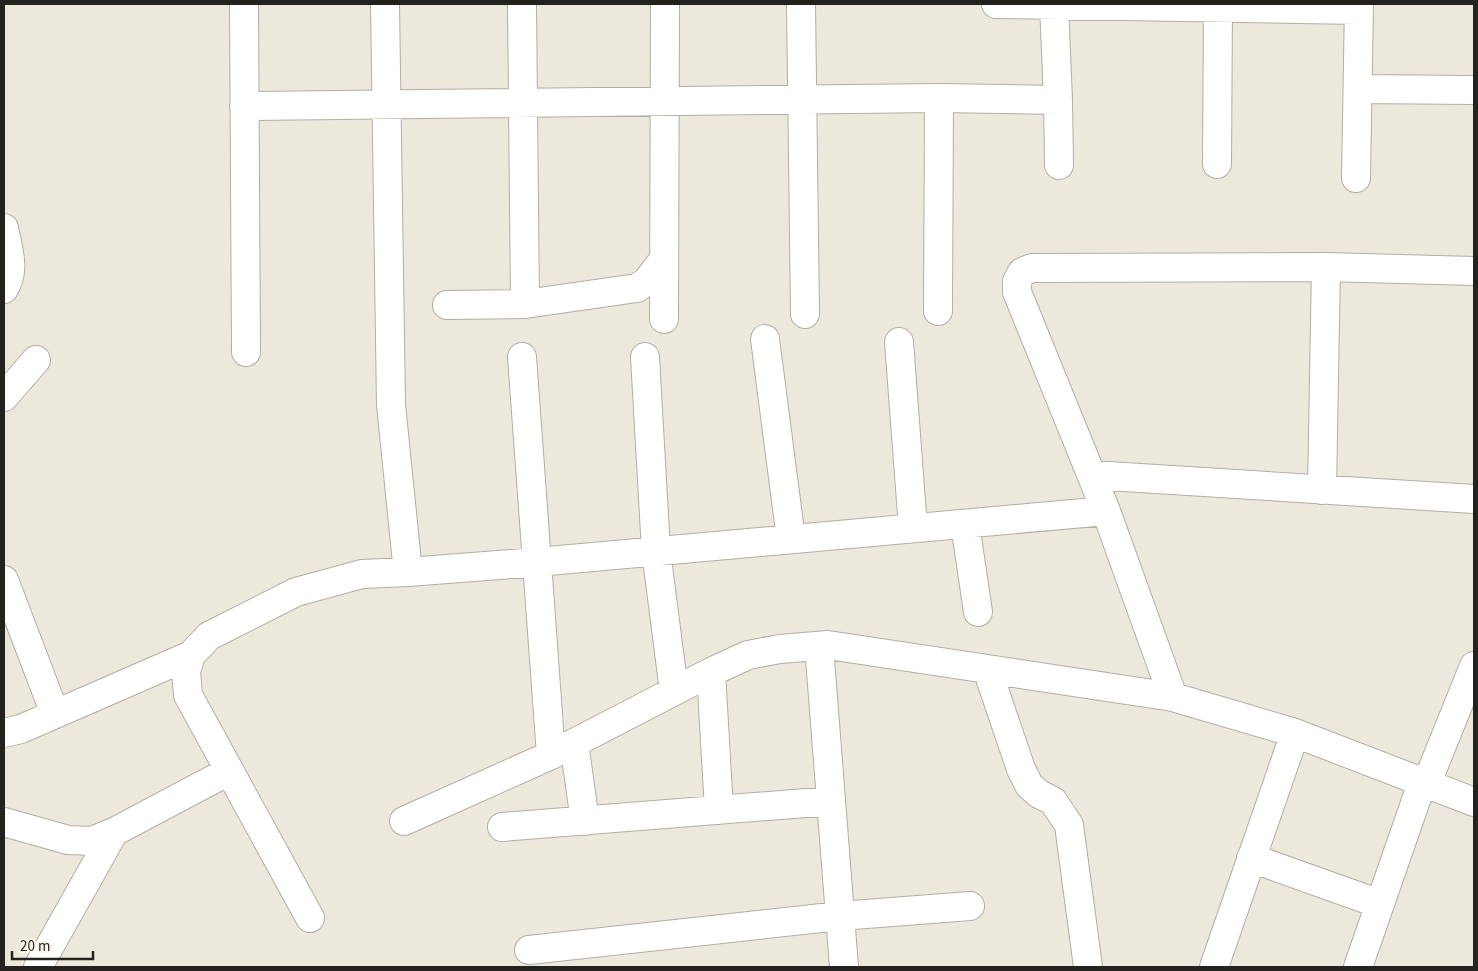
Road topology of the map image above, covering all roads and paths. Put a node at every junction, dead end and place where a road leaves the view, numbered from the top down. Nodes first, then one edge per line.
1 (244, 4) edge
2 (384, 4) edge
3 (522, 4) edge
4 (665, 4) edge
5 (801, 4) edge
6 (996, 4) edge
7 (1054, 4) edge
8 (1218, 6) edge
9 (1359, 7) edge
10 (1358, 89) junction
11 (1474, 90) edge
12 (939, 98) junction
13 (802, 100) junction
14 (1058, 100) junction
15 (665, 101) junction
16 (522, 102) junction
17 (386, 104) junction
18 (244, 106) junction
19 (1217, 164) dead end
20 (1059, 166) dead end
21 (1356, 178) dead end
22 (4, 228) edge
23 (664, 259) junction
24 (1326, 267) junction
25 (1474, 271) edge
26 (4, 290) edge
27 (526, 304) junction
28 (447, 305) dead end
29 (938, 310) dead end
30 (805, 314) dead end
31 (664, 319) dead end
32 (765, 339) dead end
33 (899, 342) dead end
34 (246, 352) dead end
35 (522, 357) dead end
36 (645, 357) dead end
37 (36, 360) dead end
38 (4, 396) edge
39 (1092, 475) junction
40 (1322, 490) junction
41 (1474, 499) edge
42 (1106, 511) junction
43 (965, 524) junction
44 (913, 528) junction
45 (791, 539) junction
46 (656, 551) junction
47 (537, 562) junction
48 (408, 572) junction
49 (4, 580) edge
50 (978, 612) dead end
51 (819, 646) junction
52 (191, 655) junction
53 (1474, 666) edge
54 (987, 669) junction
55 (711, 672) junction
56 (674, 691) junction
57 (1173, 697) junction
58 (55, 714) junction
59 (1295, 732) junction
60 (4, 733) edge
61 (562, 749) junction
62 (229, 771) junction
63 (1424, 784) junction
64 (831, 801) junction
65 (1474, 802) edge
66 (719, 810) junction
67 (585, 820) junction
68 (404, 821) dead end
69 (4, 822) edge
70 (502, 827) dead end
71 (114, 832) junction
72 (1251, 858) junction
73 (1380, 904) junction
74 (970, 906) dead end
75 (840, 916) junction
76 (310, 918) dead end
77 (529, 950) dead end
78 (38, 967) edge
79 (844, 967) edge
80 (1088, 967) edge
81 (1214, 967) edge
82 (1358, 967) edge

1 - 18 street
2 - 17 street
3 - 16 street
4 - 15 street
5 - 13 street
6 - 7 street
7 - 8 street
7 - 14 street
8 - 9 street
8 - 19 street
9 - 10 street
10 - 11 street
10 - 21 street
12 - 13 street
12 - 14 street
12 - 29 street
13 - 15 street
13 - 30 street
14 - 20 street
15 - 16 street
15 - 23 street
16 - 17 street
16 - 27 street
17 - 18 street
17 - 48 street
18 - 34 street
22 - 26 street
23 - 27 street
23 - 31 street
24 - 25 street
24 - 39 street
24 - 40 street
27 - 28 street
32 - 45 street
33 - 44 street
35 - 47 street
36 - 46 street
37 - 38 street
39 - 40 street
39 - 42 street
40 - 41 street
42 - 43 street
42 - 57 street
43 - 44 street
43 - 50 street
44 - 45 street
45 - 46 street
46 - 47 street
46 - 56 street
47 - 48 street
47 - 61 street
48 - 52 street
49 - 58 street
51 - 54 street
51 - 55 street
51 - 64 street
52 - 58 street
52 - 62 street
53 - 63 street
54 - 57 street
54 - 80 street
55 - 56 street
55 - 66 street
56 - 61 street
57 - 59 street
58 - 60 street
59 - 63 street
59 - 72 street
61 - 67 street
61 - 68 street
62 - 71 street
62 - 76 street
63 - 65 street
63 - 73 street
64 - 66 street
64 - 75 street
66 - 67 street
67 - 70 street
69 - 71 street
71 - 78 street
72 - 73 street
72 - 81 street
73 - 82 street
74 - 75 street
75 - 77 street
75 - 79 street

